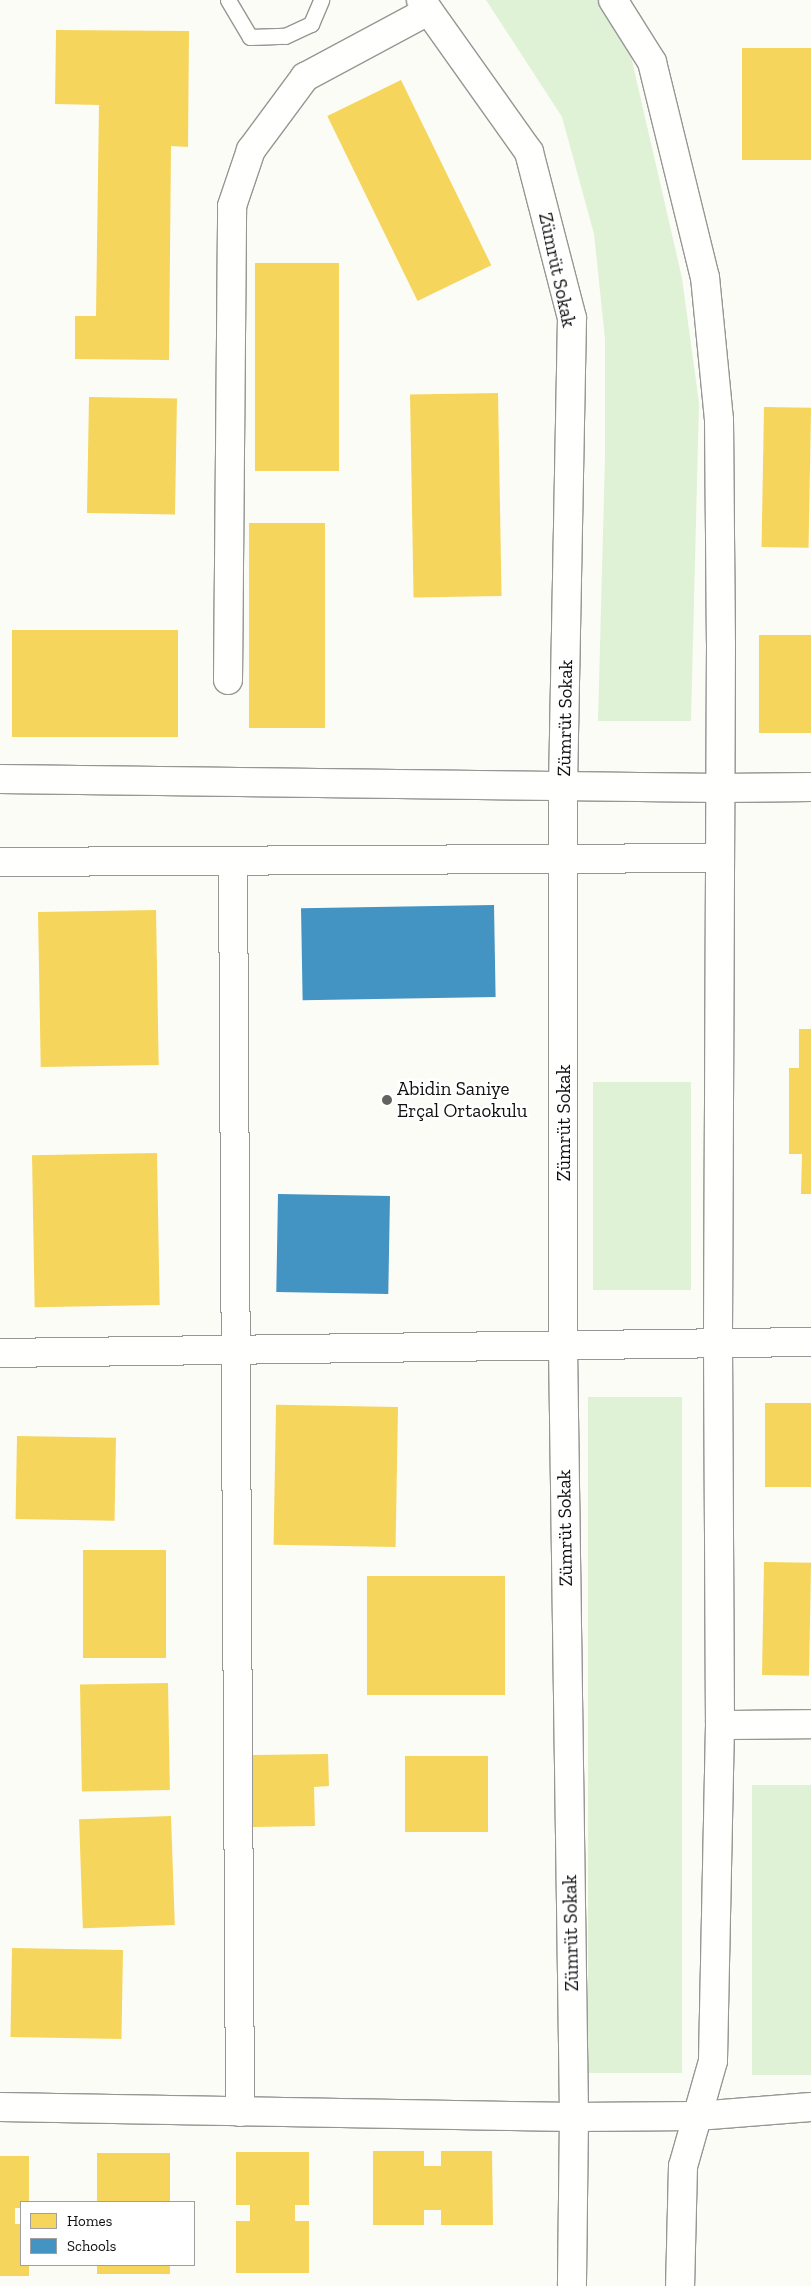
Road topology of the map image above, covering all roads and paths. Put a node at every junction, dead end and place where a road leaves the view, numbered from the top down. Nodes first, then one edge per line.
1 (228, 0) edge
2 (321, 0) edge
3 (612, 0) edge
4 (424, 6) edge
5 (228, 680) dead end
6 (0, 778) edge
7 (563, 786) junction
8 (811, 787) edge
9 (721, 788) junction
10 (720, 858) junction
11 (564, 859) junction
12 (233, 860) junction
13 (0, 862) edge
14 (811, 1342) edge
15 (718, 1344) junction
16 (563, 1346) junction
17 (236, 1350) junction
18 (0, 1354) edge
19 (811, 1724) edge
20 (720, 1725) junction
21 (0, 2107) edge
22 (811, 2107) edge
23 (240, 2112) junction
24 (697, 2116) junction
25 (574, 2117) junction
26 (572, 2286) edge
27 (680, 2286) edge

1 - 2 lane
3 - 9 street
4 - 5 street
4 - 7 street, Zümrüt Sokak
6 - 7 street
7 - 9 street
7 - 11 street, Zümrüt Sokak
8 - 9 street
9 - 10 street
10 - 11 street
10 - 15 street
11 - 12 street
11 - 16 street, Zümrüt Sokak
12 - 13 street
12 - 17 street
14 - 15 street
15 - 16 street
15 - 20 street
16 - 17 street
16 - 25 street, Zümrüt Sokak
17 - 18 street
17 - 23 street
19 - 20 street
20 - 24 street
21 - 23 street
22 - 24 street
23 - 25 street
24 - 25 street
24 - 27 street
25 - 26 street, Zümrüt Sokak

